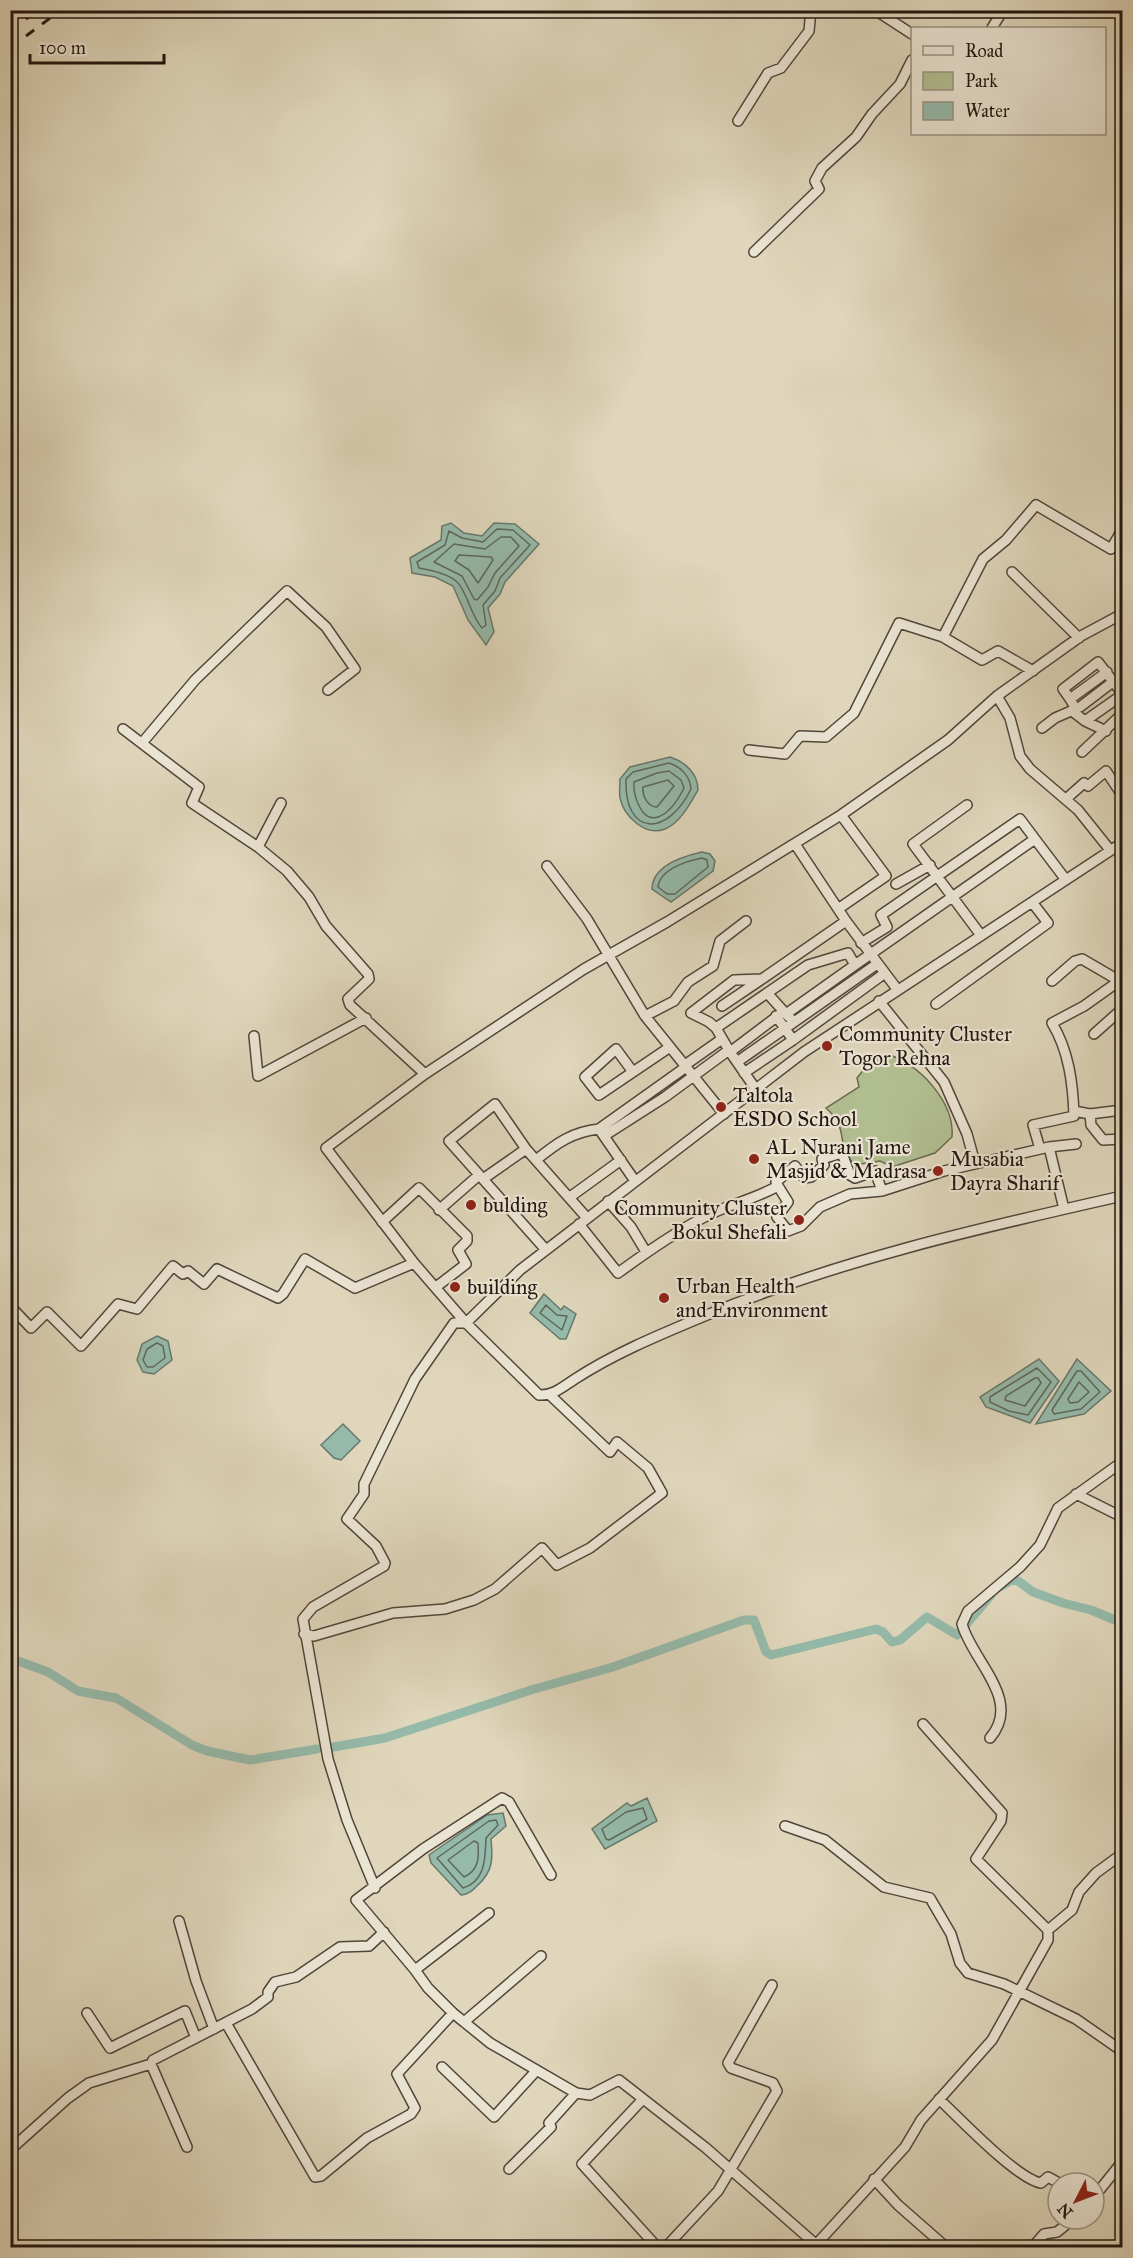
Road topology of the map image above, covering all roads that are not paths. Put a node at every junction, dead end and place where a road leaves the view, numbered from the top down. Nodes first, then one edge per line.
1 (20, 10) edge
2 (811, 10) edge
3 (875, 10) edge
4 (1003, 10) edge
5 (10, 17) edge
6 (993, 27) edge
7 (911, 33) edge
8 (911, 62) edge
9 (738, 122) dead end
10 (754, 252) dead end
11 (1122, 530) edge
12 (1012, 572) dead end
13 (1122, 614) edge
14 (943, 637) junction
15 (1079, 638) junction
16 (1033, 671) junction
17 (1107, 672) junction
18 (1114, 681) junction
19 (328, 690) dead end
20 (1122, 694) edge
21 (997, 696) junction
22 (1070, 699) junction
23 (1074, 710) junction
24 (1122, 714) edge
25 (1085, 721) junction
26 (1042, 728) dead end
27 (123, 729) dead end
28 (1106, 731) junction
29 (141, 743) junction
30 (749, 750) dead end
31 (1082, 752) dead end
32 (1122, 795) edge
33 (1066, 799) junction
34 (281, 803) dead end
35 (967, 805) dead end
36 (841, 815) junction
37 (1035, 839) junction
38 (1122, 843) edge
39 (795, 844) junction
40 (258, 847) junction
41 (1110, 850) junction
42 (930, 865) junction
43 (547, 866) dead end
44 (938, 874) junction
45 (1066, 879) junction
46 (896, 884) dead end
47 (954, 896) junction
48 (1032, 902) junction
49 (838, 909) junction
50 (746, 921) dead end
51 (846, 921) junction
52 (980, 934) junction
53 (861, 943) junction
54 (608, 954) junction
55 (870, 955) junction
56 (877, 964) junction
57 (855, 965) junction
58 (885, 973) junction
59 (1120, 979) edge
60 (762, 980) junction
61 (1052, 981) dead end
62 (897, 989) junction
63 (768, 993) junction
64 (879, 1001) junction
65 (936, 1004) dead end
66 (722, 1006) dead end
67 (1122, 1009) edge
68 (645, 1016) junction
69 (776, 1016) junction
70 (790, 1017) junction
71 (366, 1018) junction
72 (785, 1027) junction
73 (716, 1028) junction
74 (1094, 1034) dead end
75 (254, 1036) dead end
76 (722, 1039) junction
77 (793, 1040) junction
78 (670, 1047) junction
79 (730, 1051) junction
80 (737, 1062) junction
81 (686, 1066) junction
82 (633, 1072) junction
83 (744, 1073) junction
84 (425, 1074) junction
85 (694, 1076) junction
86 (755, 1089) junction
87 (1122, 1110) edge
88 (1074, 1111) junction
89 (724, 1114) junction
90 (1090, 1114) junction
91 (602, 1132) junction
92 (1122, 1139) edge
93 (1076, 1144) dead end
94 (1044, 1148) junction
95 (526, 1149) junction
96 (536, 1160) junction
97 (621, 1160) junction
98 (975, 1163) junction
99 (481, 1177) junction
100 (635, 1181) junction
101 (778, 1186) junction
102 (882, 1191) junction
103 (1122, 1196) edge
104 (570, 1197) junction
105 (608, 1201) junction
106 (1064, 1209) junction
107 (439, 1210) junction
108 (583, 1221) junction
109 (382, 1222) junction
110 (546, 1250) junction
111 (646, 1252) junction
112 (414, 1263) junction
113 (436, 1287) junction
114 (10, 1306) edge
115 (466, 1323) junction
116 (550, 1395) junction
117 (1122, 1462) edge
118 (1076, 1494) junction
119 (1122, 1517) edge
120 (304, 1634) junction
121 (923, 1724) dead end
122 (990, 1738) dead end
123 (784, 1826) dead end
124 (1122, 1854) edge
125 (551, 1875) dead end
126 (375, 1888) junction
127 (489, 1913) dead end
128 (179, 1921) dead end
129 (1048, 1930) junction
130 (384, 1932) junction
131 (542, 1956) dead end
132 (415, 1970) junction
133 (772, 1984) dead end
134 (1019, 1992) junction
135 (87, 2013) dead end
136 (453, 2013) junction
137 (464, 2022) junction
138 (226, 2023) junction
139 (214, 2029) junction
140 (196, 2038) junction
141 (1122, 2051) edge
142 (151, 2064) junction
143 (442, 2067) dead end
144 (536, 2071) junction
145 (576, 2093) junction
146 (939, 2098) junction
147 (643, 2099) junction
148 (187, 2147) dead end
149 (10, 2150) edge
150 (1122, 2162) edge
151 (509, 2169) dead end
152 (730, 2169) junction
153 (874, 2179) junction
154 (1046, 2179) edge
155 (1106, 2182) edge
156 (1058, 2231) edge
157 (817, 2246) edge
158 (658, 2247) edge
159 (665, 2247) edge
160 (947, 2247) edge
161 (1032, 2247) edge

1 - 5 street
2 - 9 street
3 - 7 street
4 - 6 street
8 - 10 street
11 - 14 street
12 - 15 street
13 - 15 street
14 - 16 street
14 - 30 street
15 - 16 street
16 - 21 street
17 - 18 street
17 - 22 street
17 - 22 street
18 - 20 street
18 - 23 street
19 - 29 street
20 - 25 street
21 - 33 street
21 - 36 street
22 - 23 street
23 - 25 street
23 - 26 street
24 - 28 street
25 - 28 street
27 - 29 street
28 - 31 street
29 - 40 street
32 - 33 street
33 - 41 street
34 - 40 street
35 - 42 street
36 - 39 street
36 - 49 street
37 - 44 street
37 - 45 street
37 - 47 street
38 - 41 street
39 - 49 street
39 - 54 street
40 - 71 street
41 - 45 street
42 - 44 street
42 - 46 street
43 - 54 street
44 - 47 street
44 - 53 street
45 - 48 street
47 - 52 street
47 - 55 street
48 - 52 street
48 - 65 street
49 - 51 street
50 - 68 street
51 - 53 street
51 - 60 street
52 - 62 street
53 - 55 street
54 - 68 street
54 - 84 street
55 - 56 street
55 - 57 street
56 - 58 street
56 - 70 street
57 - 63 street
57 - 70 street
58 - 62 street
58 - 77 street
59 - 61 street
59 - 88 street
60 - 66 street
60 - 73 street
62 - 64 street
63 - 70 street
63 - 73 street
64 - 86 street
64 - 98 street
67 - 74 street
68 - 78 street
69 - 70 street
69 - 72 street
69 - 79 street
70 - 72 street
71 - 75 street
71 - 84 street
72 - 77 street
72 - 80 street
73 - 76 street
76 - 79 street
76 - 81 street
77 - 83 street
78 - 81 street
78 - 82 street
79 - 80 street
79 - 85 street
80 - 83 street
81 - 85 street
81 - 91 street
82 - 82 street
83 - 86 street
84 - 109 street
85 - 89 street
85 - 91 street
86 - 89 street
87 - 90 street
88 - 90 street
88 - 94 street
89 - 100 street
90 - 92 street
91 - 96 street
91 - 97 street
93 - 94 street
94 - 98 street
94 - 106 street
95 - 96 street
95 - 99 street
95 - 99 street
96 - 104 street
97 - 100 street
97 - 104 street
98 - 102 street
99 - 107 street
99 - 110 street
100 - 105 street
101 - 102 street
101 - 102 street
101 - 111 street
103 - 106 street
104 - 108 street
105 - 108 street
105 - 111 street
106 - 116 street
107 - 109 street
107 - 113 street
108 - 110 street
108 - 111 street
109 - 112 street
110 - 115 street
112 - 113 street
112 - 114 street
113 - 115 street
115 - 116 street
115 - 120 street
116 - 120 street
117 - 118 street
118 - 119 street
118 - 122 street
120 - 126 street
121 - 129 street
123 - 134 street
124 - 129 street
125 - 126 street
126 - 130 street
127 - 132 street
128 - 139 street
129 - 134 street
130 - 132 street
130 - 138 street
131 - 137 street
132 - 136 street
133 - 152 street
134 - 141 street
134 - 146 street
135 - 140 street
136 - 137 street
136 - 138 street
137 - 144 street
138 - 139 street
139 - 140 street
140 - 142 street
142 - 148 street
142 - 149 street
143 - 144 street
144 - 145 street
145 - 147 street
145 - 151 street
146 - 153 street
146 - 154 street
147 - 152 street
147 - 158 street
150 - 155 street
152 - 157 street
152 - 159 street
153 - 157 street
153 - 160 street
156 - 161 street

